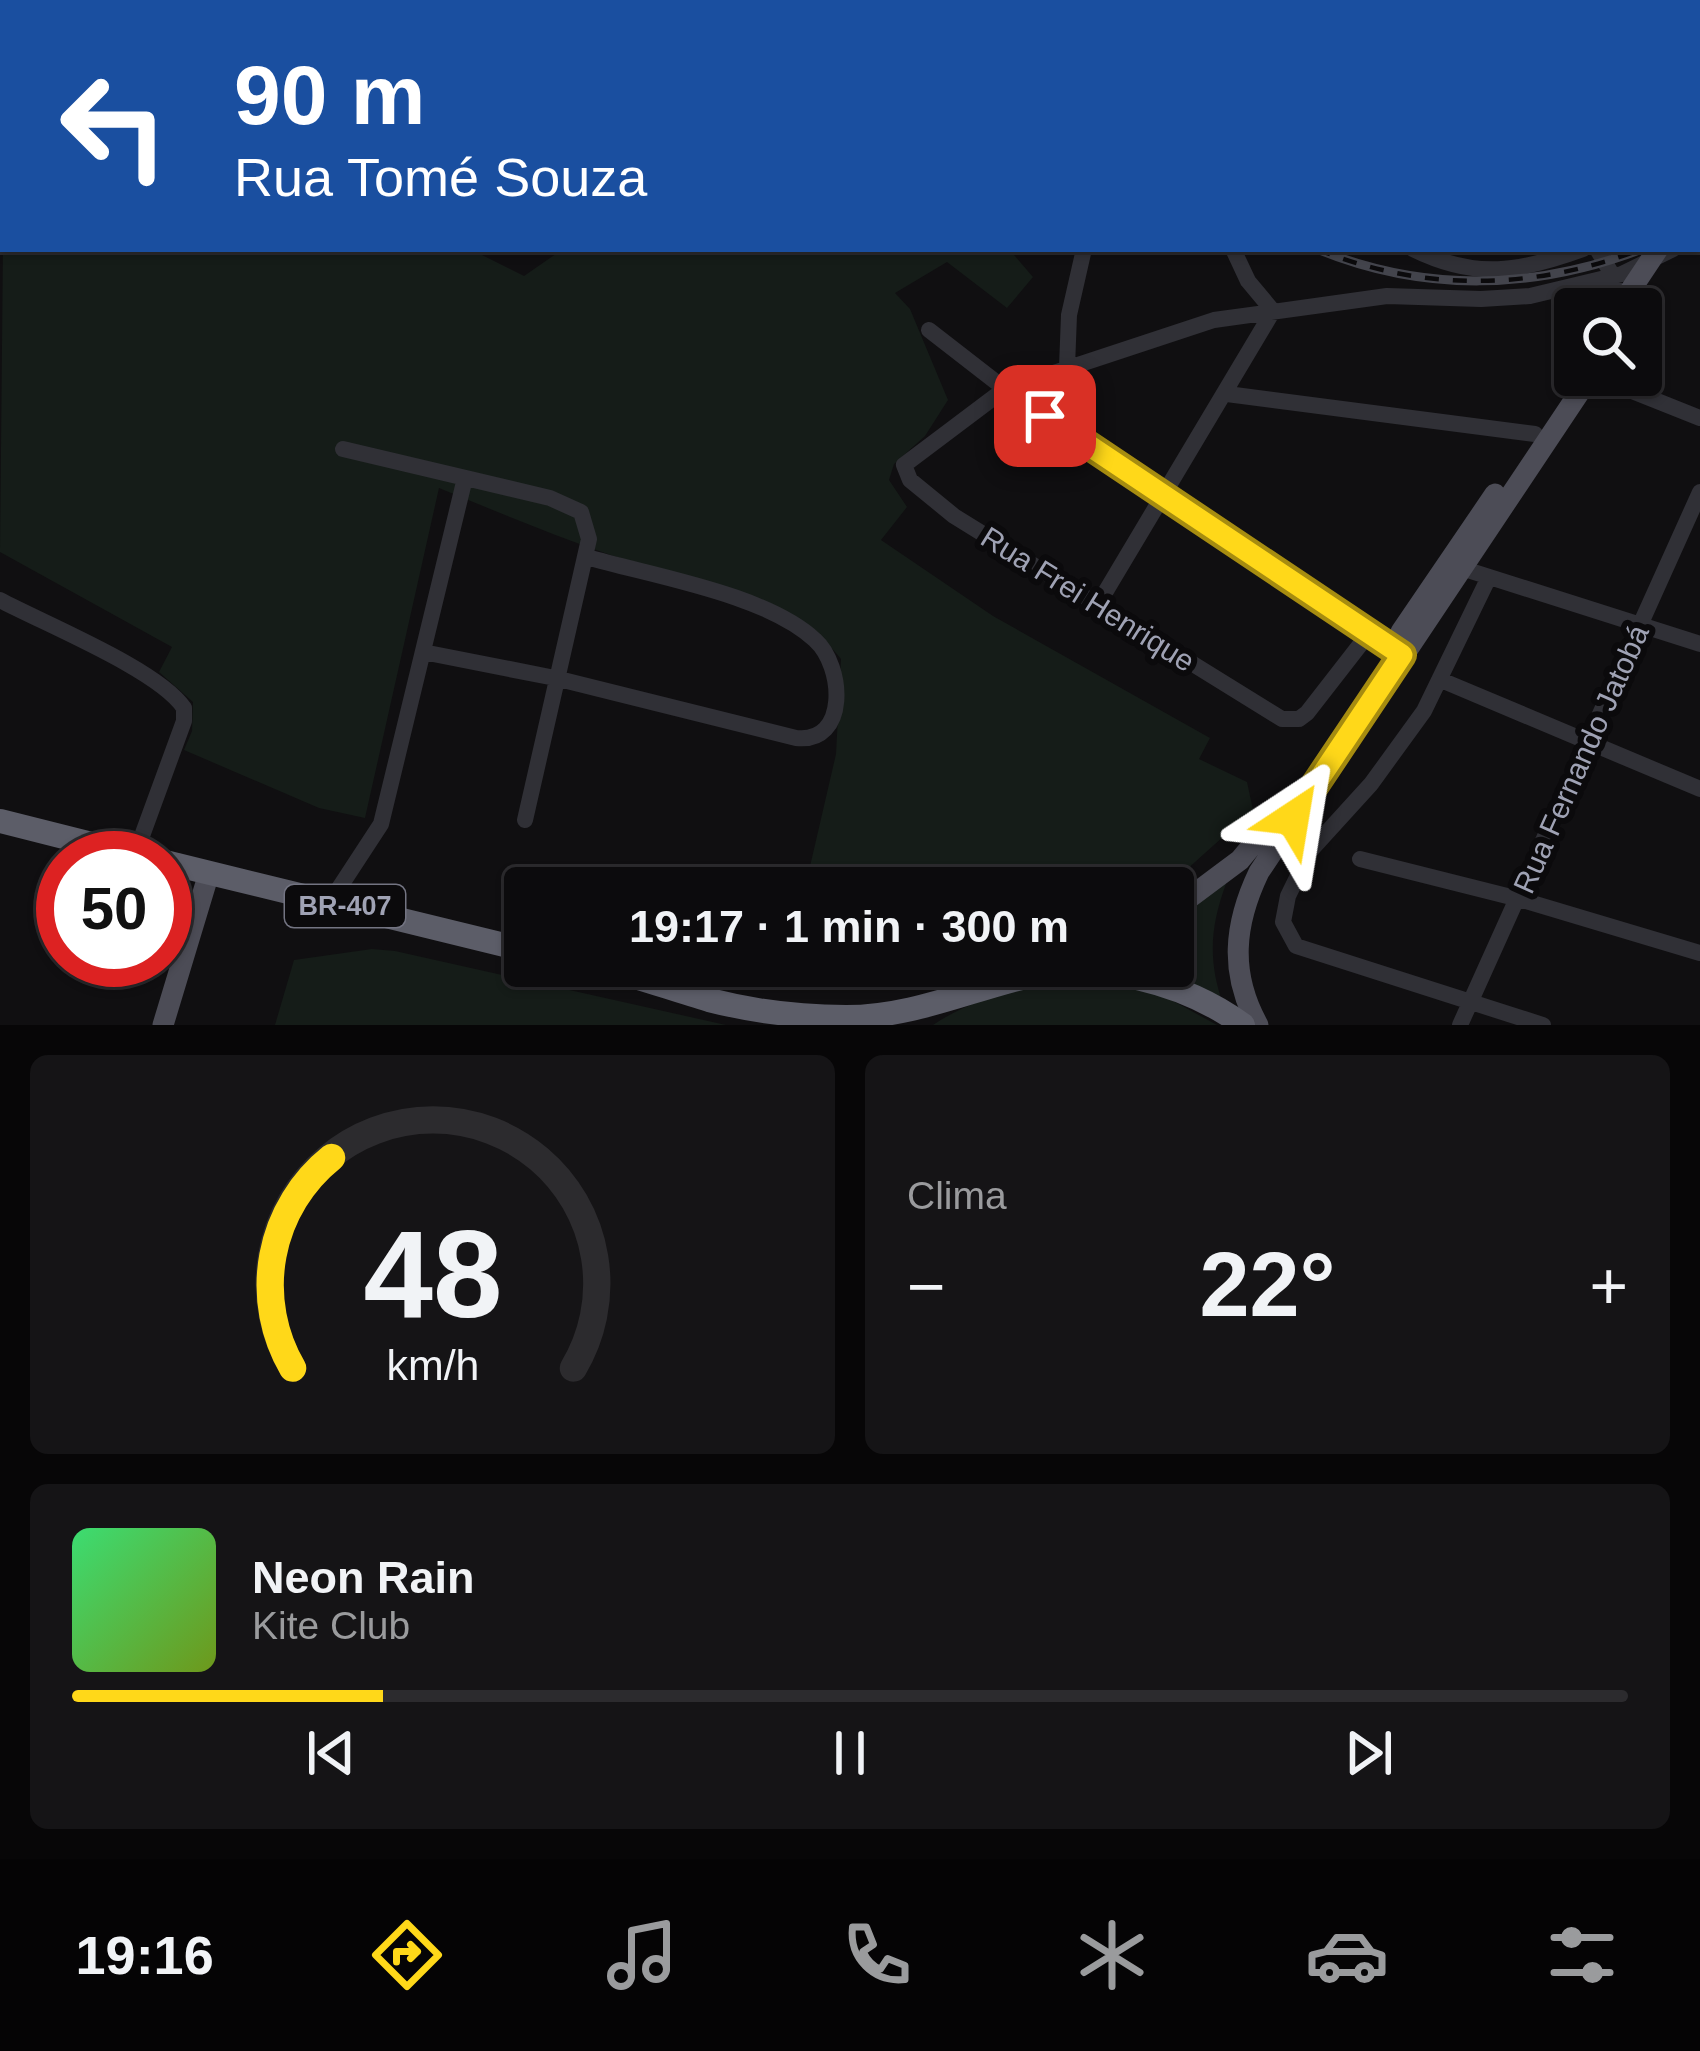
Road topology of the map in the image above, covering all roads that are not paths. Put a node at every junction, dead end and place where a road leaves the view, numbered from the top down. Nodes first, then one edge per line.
1 (1083, 252) edge
2 (1234, 252) edge
3 (1419, 252) edge
4 (1575, 252) edge
5 (1599, 252) edge
6 (1670, 252) edge
7 (1654, 256) edge
8 (1613, 277) junction
9 (1617, 288) edge
10 (1636, 288) edge
11 (1640, 288) edge
12 (1273, 311) junction
13 (929, 330) dead end
14 (1067, 367) junction
15 (1005, 389) junction
16 (1227, 394) junction
17 (1560, 396) edge
18 (1577, 396) edge
19 (1645, 396) edge
20 (1700, 418) edge
21 (1534, 434) junction
22 (344, 448) dead end
23 (465, 478) junction
24 (1700, 492) edge
25 (1164, 494) junction
26 (587, 557) junction
27 (1454, 565) junction
28 (1489, 577) junction
29 (0, 600) edge
30 (1097, 606) junction
31 (1641, 626) junction
32 (1370, 632) junction
33 (1700, 644) edge
34 (1396, 651) junction
35 (423, 652) junction
36 (555, 678) junction
37 (1441, 680) junction
38 (1590, 742) junction
39 (1700, 789) edge
40 (525, 820) dead end
41 (0, 821) edge
42 (39, 831) edge
43 (149, 831) edge
44 (1360, 859) dead end
45 (192, 869) edge
46 (209, 873) junction
47 (1194, 894) edge
48 (1519, 898) junction
49 (330, 902) junction
50 (504, 945) edge
51 (1700, 953) edge
52 (669, 987) edge
53 (995, 987) edge
54 (1160, 987) edge
55 (986, 990) junction
56 (1471, 1002) junction
57 (726, 1003) junction
58 (776, 1022) edge
59 (163, 1025) edge
60 (923, 1025) edge
61 (1244, 1025) edge
62 (1258, 1025) edge
63 (1460, 1025) edge
64 (1544, 1025) edge

1 - 14 street
2 - 12 street
3 - 4 street
5 - 8 street
6 - 11 main road
7 - 8 street
7 - 10 main road
8 - 9 street
8 - 12 street
12 - 14 street
12 - 16 street
13 - 15 street
14 - 15 street
15 - 25 street
15 - 30 street, Rua Frei Henrique
16 - 21 street
16 - 25 street
17 - 21 main road
18 - 27 main road
19 - 20 street
21 - 27 main road
22 - 23 street
23 - 26 street
23 - 35 street
24 - 31 street, Rua Fernando Jatobá
25 - 30 street
25 - 32 street
26 - 36 street
26 - 36 street
27 - 28 street
27 - 34 main road
28 - 31 street
28 - 37 street
29 - 43 street
30 - 32 street, Rua Frei Henrique
31 - 33 street
31 - 38 street, Rua Fernando Jatobá
32 - 34 street
34 - 47 main road
34 - 62 main road
35 - 36 street
35 - 49 street
36 - 40 street
37 - 38 street
37 - 56 street
38 - 39 street
38 - 48 street, Rua Fernando Jatobá
41 - 42 highway
44 - 48 street
45 - 46 highway, BR-407
46 - 49 highway, BR-407
46 - 59 main road
48 - 51 street
48 - 56 street, Rua Fernando Jatobá
49 - 50 highway, BR-407
52 - 57 highway
53 - 55 highway
54 - 61 highway
55 - 57 highway
55 - 60 highway
56 - 63 street, Rua Fernando Jatobá
56 - 64 street
57 - 58 highway

